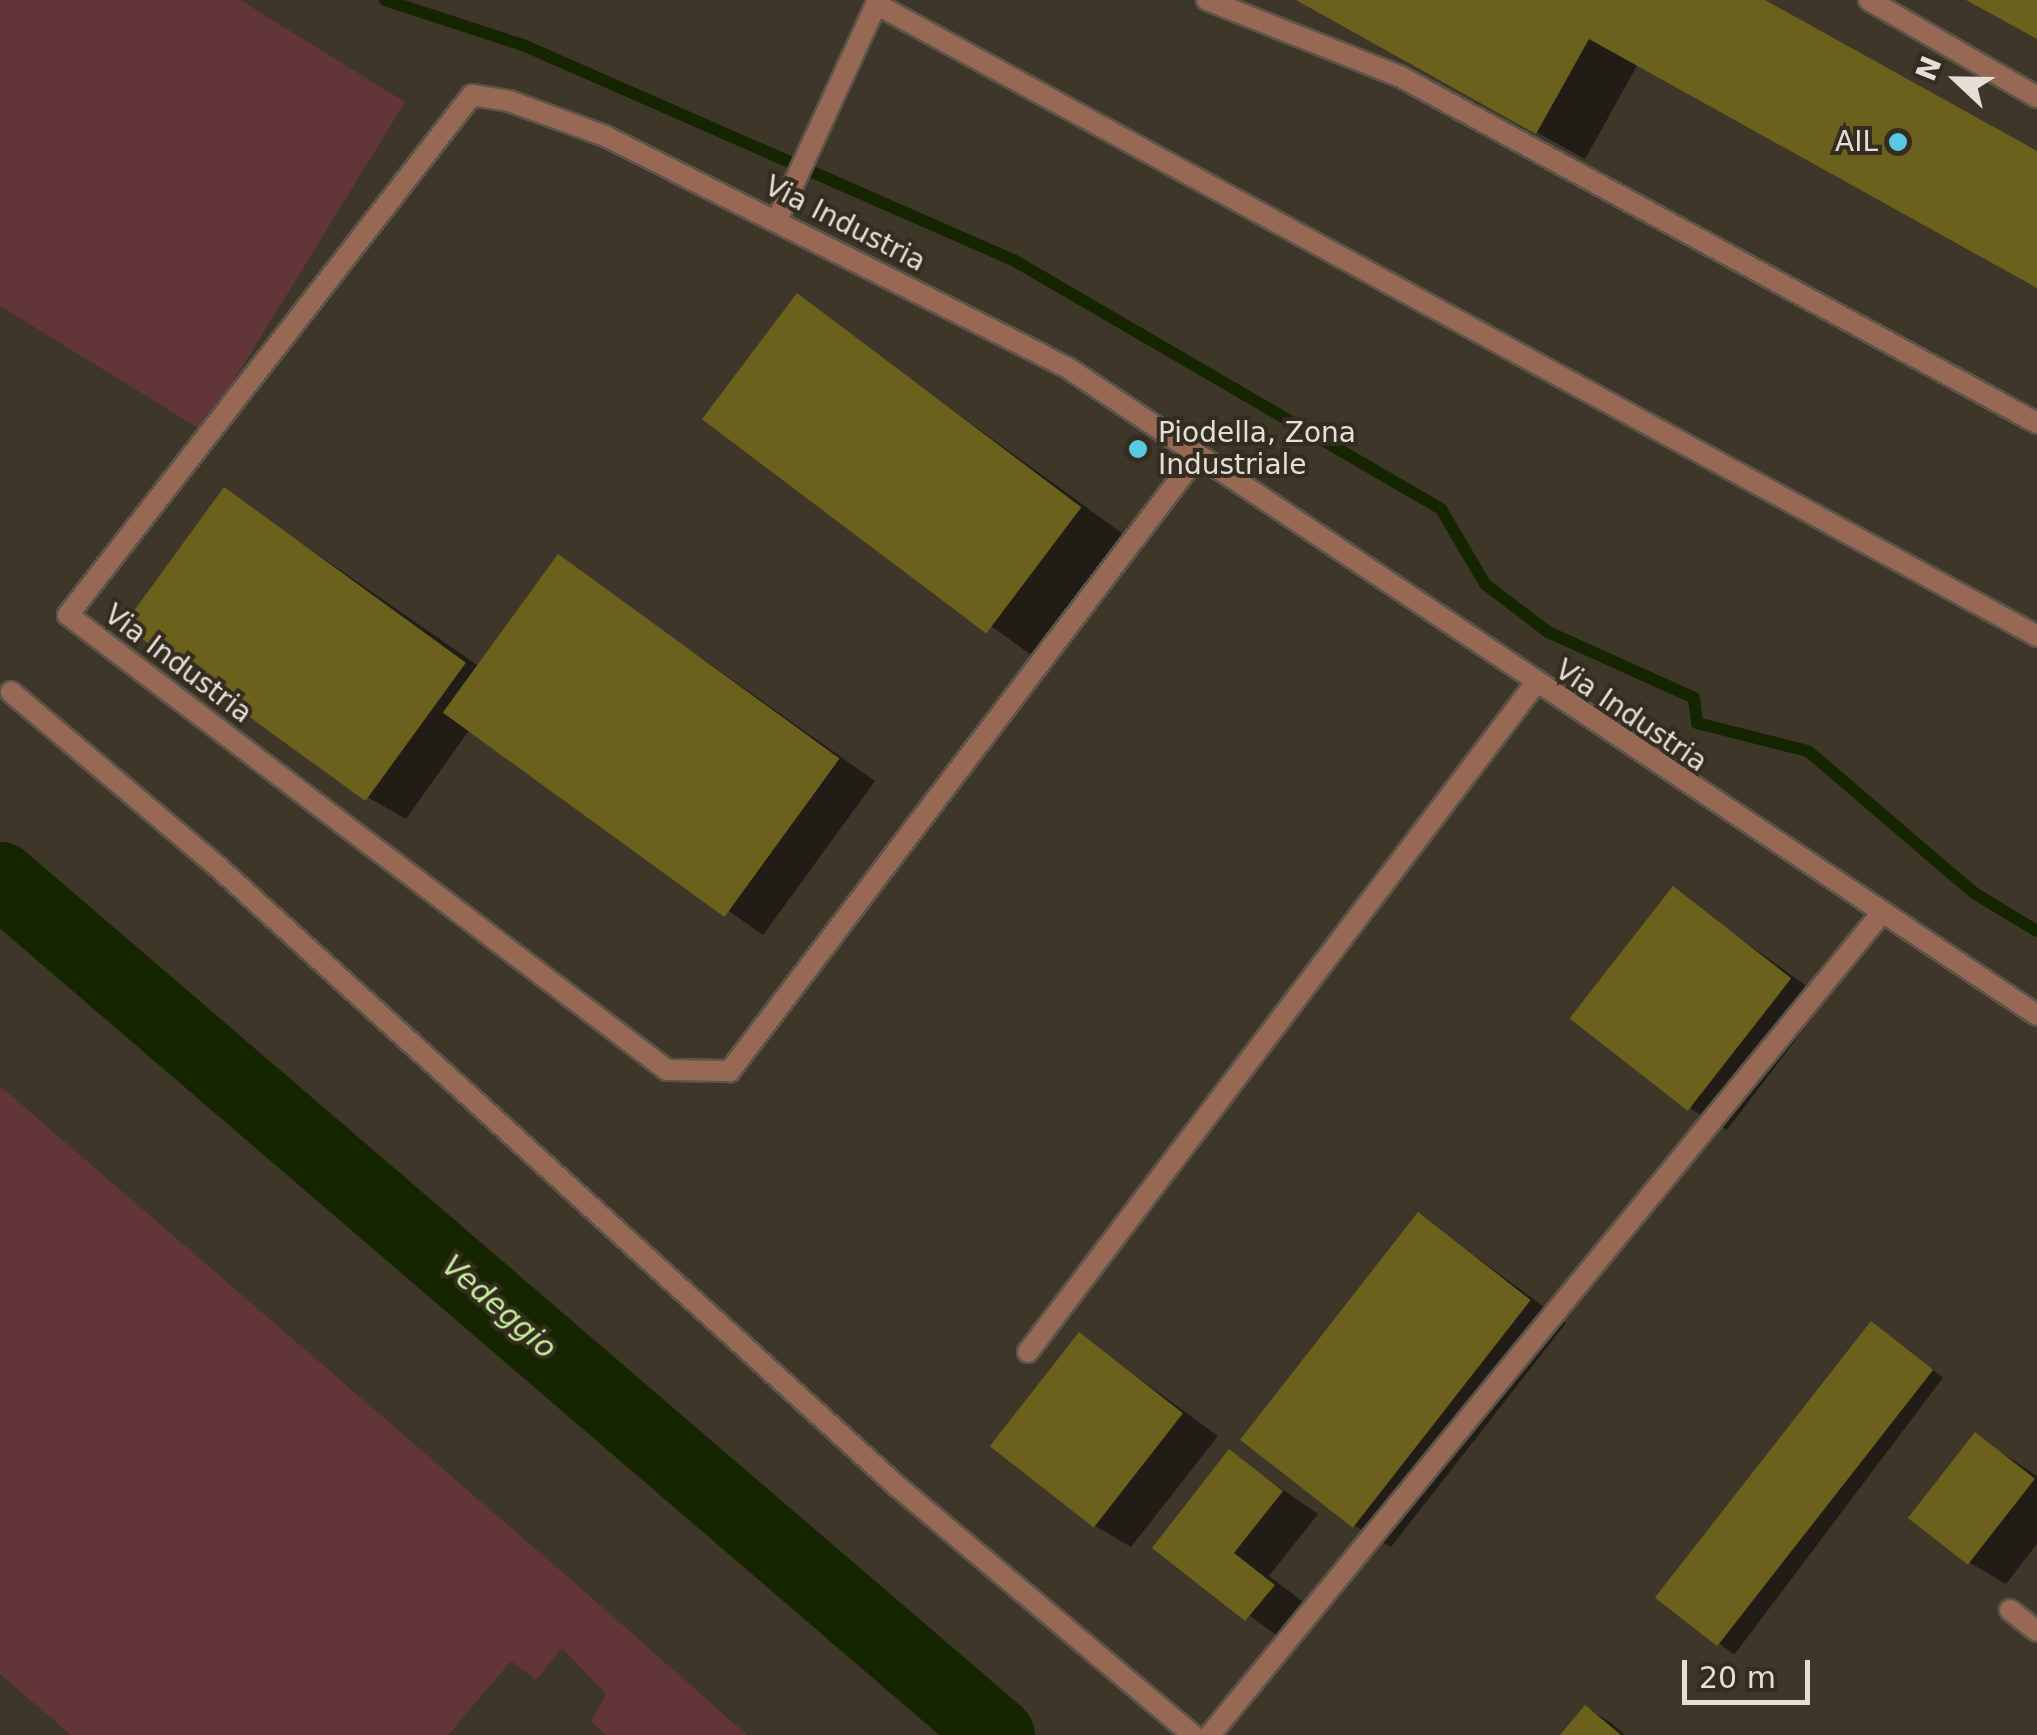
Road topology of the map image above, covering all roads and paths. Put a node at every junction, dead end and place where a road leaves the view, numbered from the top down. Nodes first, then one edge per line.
1 (1207, 0) edge
2 (1869, 0) edge
3 (877, 2) edge
4 (2037, 97) edge
5 (777, 220) junction
6 (2037, 422) edge
7 (1198, 456) junction
8 (2037, 636) edge
9 (1536, 684) junction
10 (11, 692) dead end
11 (1880, 916) junction
12 (2037, 1015) edge
13 (1028, 1352) dead end
14 (2010, 1610) dead end
15 (2037, 1632) edge
16 (1193, 1735) edge
17 (1210, 1735) edge

1 - 6 street
2 - 4 street
3 - 5 street
3 - 8 street
5 - 7 street, Via Industria
5 - 7 street, Via Industria
7 - 9 street, Via Industria
9 - 11 street, Via Industria
9 - 13 street
10 - 16 street
11 - 12 street, Via Industria
11 - 17 street
14 - 15 street

